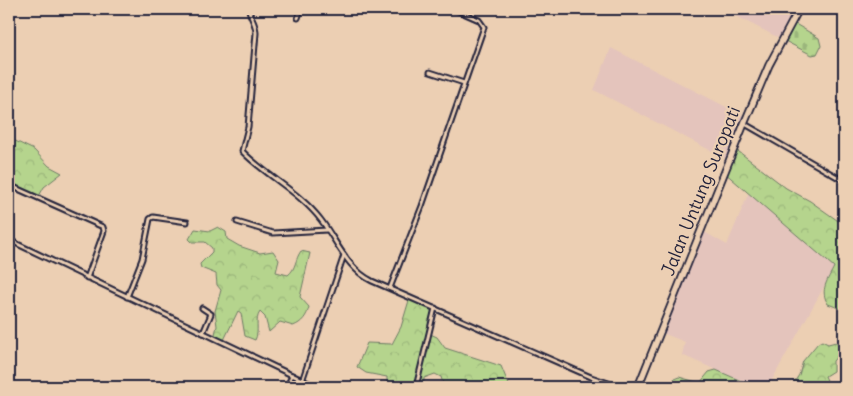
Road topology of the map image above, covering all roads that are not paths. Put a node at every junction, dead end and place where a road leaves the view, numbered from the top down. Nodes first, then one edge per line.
1 (249, 9) edge
2 (301, 9) edge
3 (454, 9) edge
4 (799, 9) edge
5 (298, 18) dead end
6 (430, 72) dead end
7 (464, 83) junction
8 (744, 124) junction
9 (844, 181) edge
10 (9, 185) edge
11 (187, 222) dead end
12 (237, 222) dead end
13 (327, 230) junction
14 (9, 240) edge
15 (344, 255) junction
16 (87, 278) junction
17 (390, 289) junction
18 (127, 297) junction
19 (202, 308) dead end
20 (435, 308) junction
21 (203, 333) junction
22 (292, 375) junction
23 (302, 380) junction
24 (287, 387) edge
25 (317, 387) edge
26 (416, 387) edge
27 (620, 387) edge
28 (638, 387) edge

1 - 13 street
2 - 5 street
3 - 7 street
4 - 8 main road, Jalan Untung Suropati
6 - 7 street
7 - 17 street
8 - 9 street
8 - 28 main road, Jalan Untung Suropati
10 - 16 street
11 - 18 street
12 - 13 street
13 - 15 street
14 - 16 street
15 - 17 street
15 - 23 street
16 - 18 street
17 - 20 street
18 - 21 street
19 - 21 street
20 - 26 street
20 - 27 street
21 - 22 street
22 - 23 street
22 - 24 street
23 - 25 street

